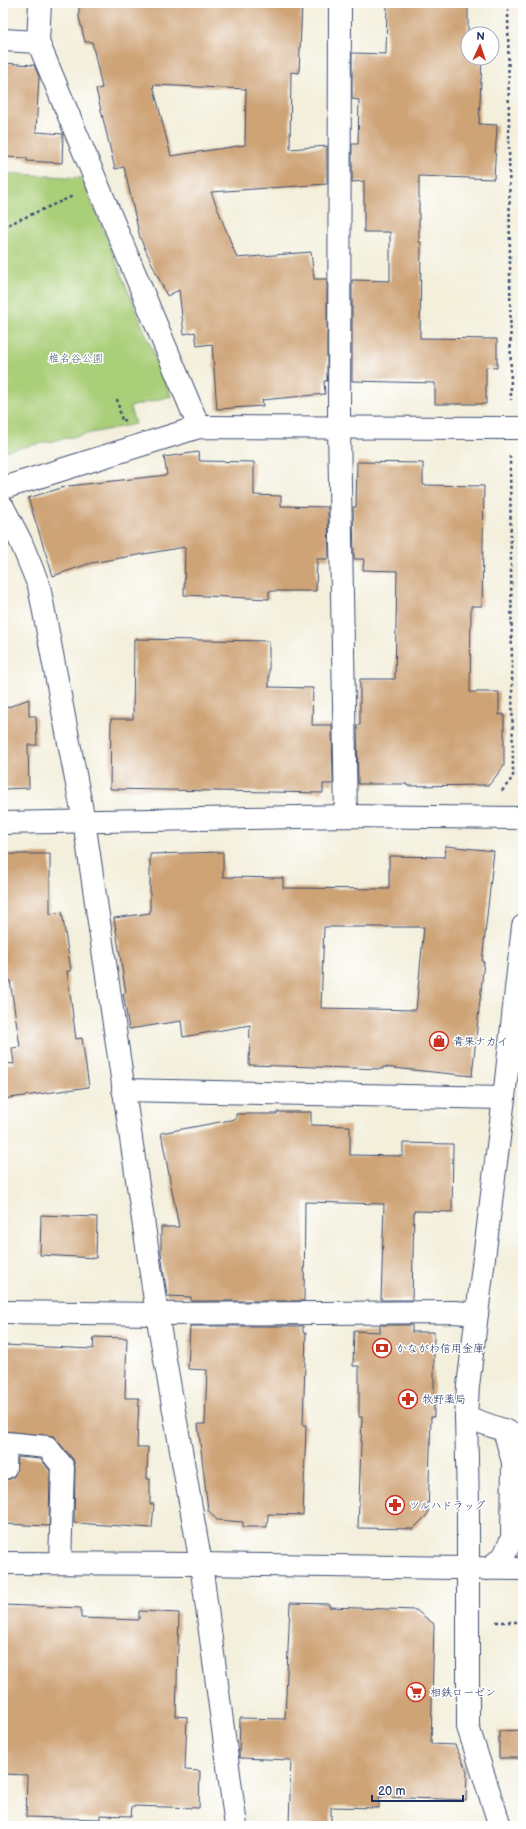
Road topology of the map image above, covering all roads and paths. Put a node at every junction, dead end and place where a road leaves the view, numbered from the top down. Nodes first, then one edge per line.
1 (40, 3) edge
2 (340, 3) edge
3 (508, 3) edge
4 (3, 40) edge
5 (38, 42) junction
6 (98, 185) junction
7 (3, 228) edge
8 (117, 399) dead end
9 (511, 407) dead end
10 (129, 420) dead end
11 (199, 427) junction
12 (339, 428) junction
13 (523, 428) edge
14 (510, 449) dead end
15 (3, 488) edge
16 (3, 507) edge
17 (513, 777) dead end
18 (346, 816) junction
19 (523, 818) edge
20 (84, 821) junction
21 (3, 823) edge
22 (523, 926) edge
23 (123, 1090) junction
24 (504, 1098) junction
25 (3, 1312) edge
26 (157, 1314) junction
27 (477, 1314) junction
28 (466, 1417) junction
29 (513, 1433) edge
30 (5, 1468) dead end
31 (3, 1563) edge
32 (60, 1563) junction
33 (201, 1564) junction
34 (478, 1569) junction
35 (523, 1569) edge
36 (493, 1622) dead end
37 (523, 1622) edge
38 (236, 1826) edge
39 (500, 1826) edge

1 - 5 street
2 - 12 street
3 - 9 path
4 - 5 street
5 - 6 street
6 - 7 path
6 - 11 street
8 - 10 path
11 - 12 street
11 - 15 street
12 - 13 street
12 - 18 street
14 - 17 path
16 - 20 street
18 - 19 street
18 - 20 street
20 - 21 street
20 - 23 street
22 - 24 street
23 - 24 street
23 - 26 street
24 - 27 street
25 - 26 street
26 - 27 street
26 - 33 street
27 - 28 street
28 - 29 street
28 - 34 street
29 - 34 street
30 - 32 street
31 - 32 street
32 - 33 street
33 - 34 street
33 - 38 street
34 - 35 street
34 - 39 street
36 - 37 path

